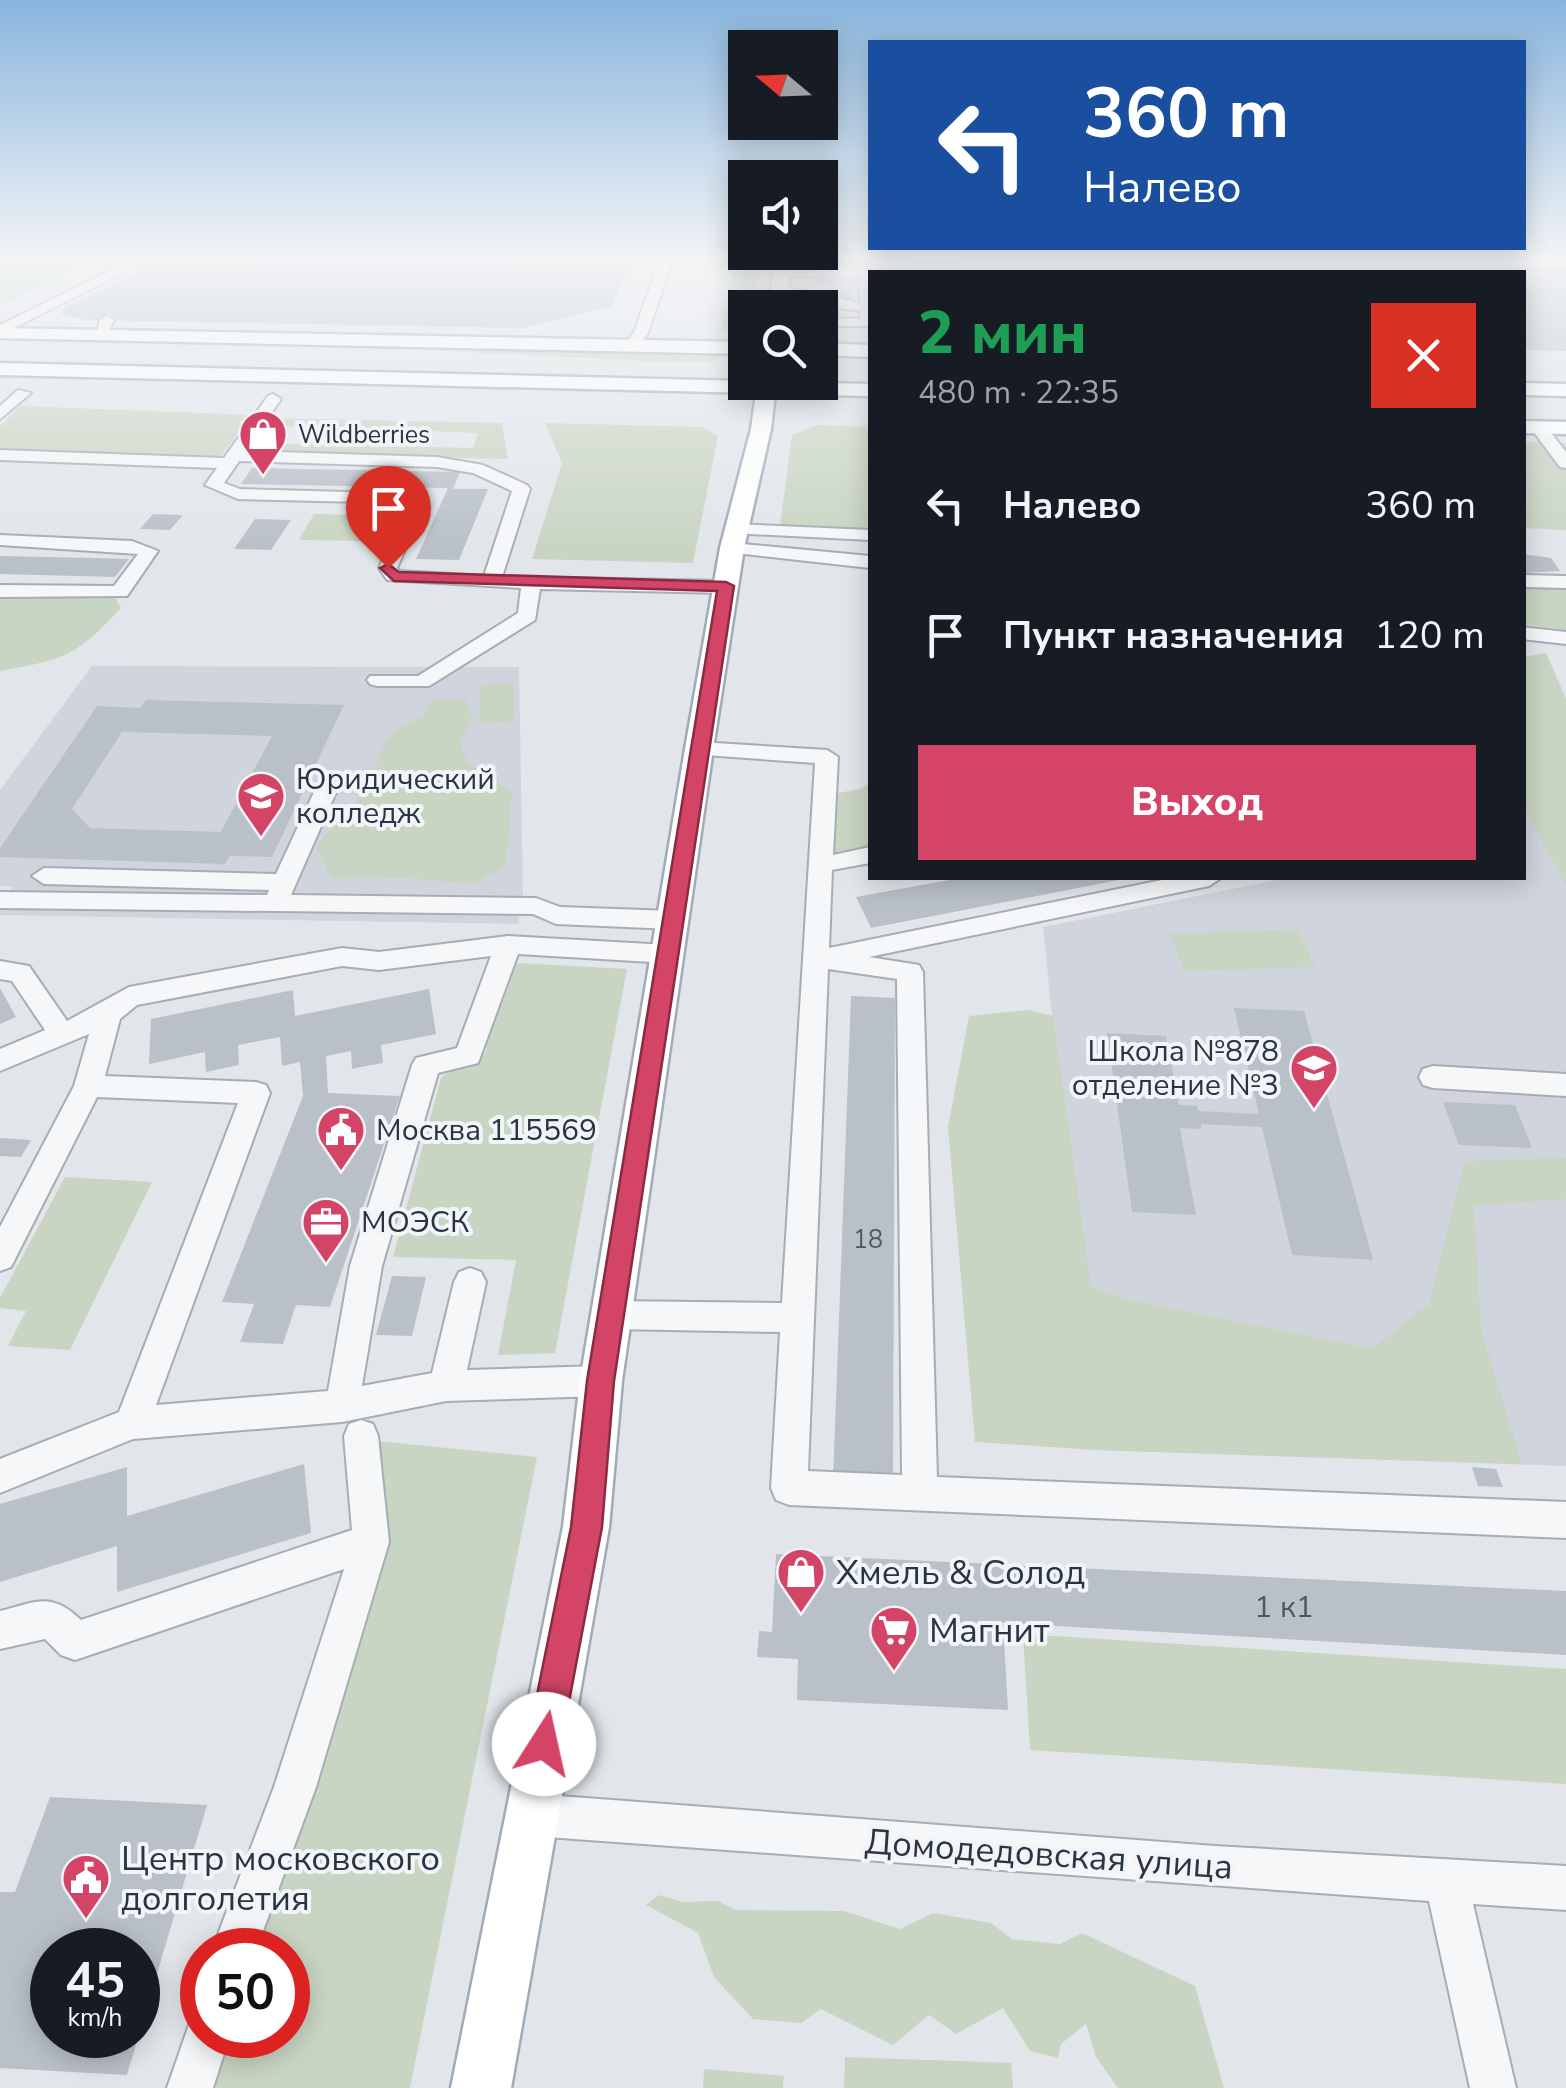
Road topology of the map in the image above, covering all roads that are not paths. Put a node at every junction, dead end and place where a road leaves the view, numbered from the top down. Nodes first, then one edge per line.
1 (19, 352) edge
2 (427, 352) edge
3 (480, 363) junction
4 (0, 370) edge
5 (728, 370) edge
6 (838, 372) edge
7 (868, 373) edge
8 (426, 380) junction
9 (1526, 389) edge
10 (868, 390) edge
11 (1566, 390) edge
12 (0, 392) edge
13 (32, 393) joint
14 (838, 393) edge
15 (728, 398) edge
16 (273, 399) dead end
17 (765, 400) edge
18 (532, 402) dead end
19 (1526, 404) edge
20 (1566, 405) edge
21 (0, 414) edge
22 (1530, 427) edge
23 (1566, 428) edge
24 (0, 455) edge
25 (230, 459) junction
26 (1566, 463) edge
27 (868, 534) edge
28 (734, 538) junction
29 (0, 540) edge
30 (868, 562) edge
31 (1526, 580) edge
32 (491, 582) junction
33 (1566, 582) edge
34 (531, 583) junction
35 (726, 586) junction
36 (0, 591) edge
37 (1526, 635) edge
38 (1562, 643) edge
39 (378, 680) dead end
40 (699, 749) junction
41 (326, 790) dead end
42 (868, 855) edge
43 (820, 865) junction
44 (44, 876) dead end
45 (1199, 880) edge
46 (280, 892) junction
47 (0, 900) edge
48 (670, 937) junction
49 (508, 946) junction
50 (817, 958) junction
51 (0, 970) edge
52 (108, 1014) junction
53 (62, 1034) junction
54 (0, 1061) edge
55 (1433, 1078) dead end
56 (1566, 1085) edge
57 (88, 1086) junction
58 (0, 1258) edge
59 (470, 1282) dead end
60 (611, 1315) junction
61 (799, 1318) junction
62 (600, 1381) junction
63 (446, 1386) junction
64 (351, 1421) junction
65 (132, 1423) junction
66 (0, 1476) edge
67 (920, 1494) junction
68 (1566, 1520) edge
69 (371, 1542) junction
70 (0, 1630) edge
71 (533, 1815) junction
72 (1446, 1882) junction
73 (1566, 1888) edge
74 (242, 1928) edge
75 (199, 2058) edge
76 (190, 2088) edge
77 (481, 2088) edge
78 (1493, 2088) edge

1 - 3 main road
2 - 3 main road
3 - 5 main road
4 - 8 main road
6 - 7 main road
8 - 15 main road
8 - 18 main road
9 - 11 main road
10 - 14 main road
12 - 13 main road
13 - 21 street
16 - 25 street
17 - 28 main road
19 - 20 main road
22 - 23 main road
22 - 26 street
24 - 25 street
25 - 32 street
25 - 32 street
27 - 28 street
28 - 30 street
28 - 35 main road
29 - 36 street
31 - 33 street
32 - 34 street
34 - 35 street
34 - 39 street
35 - 40 main road
37 - 38 street
40 - 43 street
40 - 48 main road
41 - 46 street
42 - 43 street
43 - 50 street
44 - 46 street
45 - 50 street
46 - 47 street
46 - 48 street
48 - 49 street
48 - 60 main road
49 - 52 street
49 - 64 street
50 - 61 street
50 - 67 street
51 - 53 street
52 - 53 street
52 - 57 street
53 - 54 street
55 - 56 street
57 - 58 street
57 - 65 street
59 - 63 street
60 - 61 street
60 - 62 main road
61 - 67 street
62 - 63 street
62 - 71 main road
63 - 64 street
64 - 65 street
64 - 69 street
65 - 66 street
67 - 68 street
69 - 70 street
69 - 74 street
71 - 72 street, Домодедовская улица
71 - 77 main road
72 - 73 street, Домодедовская улица
72 - 78 street
75 - 76 street

